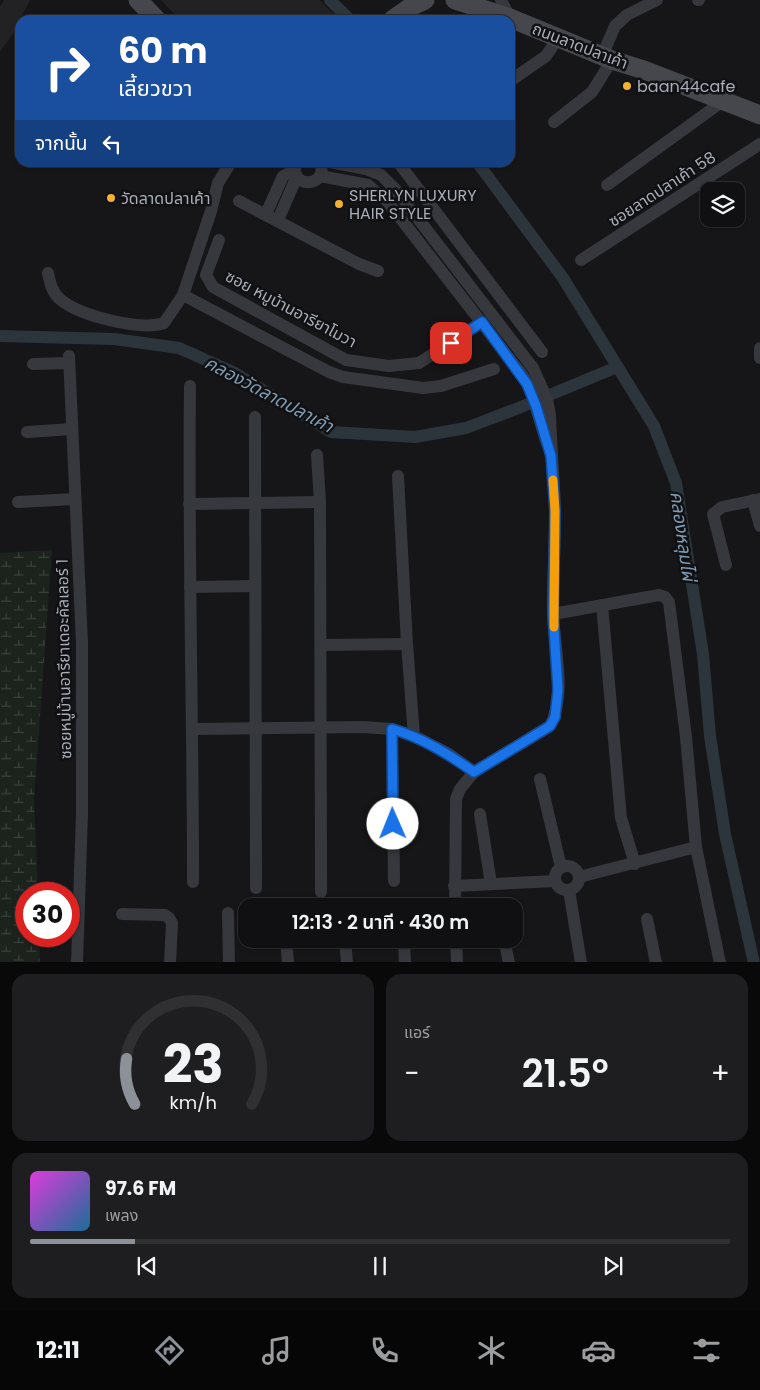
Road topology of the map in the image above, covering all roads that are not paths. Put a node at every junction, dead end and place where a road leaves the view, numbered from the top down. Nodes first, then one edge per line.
1 (138, 0) edge
2 (425, 0) edge
3 (455, 0) edge
4 (502, 0) edge
5 (657, 0) edge
6 (152, 15) edge
7 (399, 15) edge
8 (501, 15) edge
9 (509, 15) edge
10 (515, 20) edge
11 (558, 38) junction
12 (607, 58) junction
13 (515, 78) edge
14 (722, 101) junction
15 (760, 115) edge
16 (554, 122) dead end
17 (760, 144) edge
18 (228, 167) edge
19 (322, 167) edge
20 (356, 167) edge
21 (402, 167) edge
22 (296, 170) edge
23 (320, 176) junction
24 (607, 185) dead end
25 (239, 201) dead end
26 (266, 214) junction
27 (278, 220) junction
28 (220, 240) dead end
29 (581, 260) dead end
30 (378, 271) dead end
31 (48, 273) dead end
32 (183, 295) junction
33 (482, 322) junction
34 (760, 348) edge
35 (542, 352) dead end
36 (760, 358) edge
37 (33, 364) dead end
38 (494, 369) dead end
39 (190, 386) dead end
40 (544, 415) junction
41 (255, 417) dead end
42 (72, 428) junction
43 (27, 432) dead end
44 (317, 455) dead end
45 (398, 476) dead end
46 (75, 499) junction
47 (757, 500) edge
48 (18, 502) dead end
49 (254, 502) junction
50 (320, 502) junction
51 (188, 504) junction
52 (760, 526) edge
53 (726, 565) dead end
54 (255, 586) junction
55 (190, 587) junction
56 (602, 605) junction
57 (553, 614) junction
58 (407, 644) junction
59 (321, 645) junction
60 (322, 727) junction
61 (193, 728) junction
62 (256, 728) junction
63 (392, 729) junction
64 (414, 736) junction
65 (474, 772) junction
66 (540, 779) dead end
67 (480, 814) dead end
68 (696, 847) junction
69 (635, 864) junction
70 (561, 867) junction
71 (579, 877) junction
72 (394, 881) dead end
73 (555, 881) junction
74 (193, 882) dead end
75 (491, 884) junction
76 (454, 886) junction
77 (256, 888) dead end
78 (569, 890) junction
79 (321, 892) dead end
80 (455, 898) edge
81 (228, 913) dead end
82 (122, 914) dead end
83 (647, 919) dead end
84 (287, 948) edge
85 (345, 948) edge
86 (404, 948) edge
87 (456, 948) edge
88 (506, 948) edge
89 (78, 962) edge
90 (170, 962) edge
91 (229, 962) edge
92 (288, 962) edge
93 (346, 962) edge
94 (405, 962) edge
95 (457, 962) edge
96 (509, 962) edge
97 (581, 962) edge
98 (656, 962) edge
99 (720, 962) edge

1 - 6 main road
2 - 7 main road
3 - 8 main road, ถนนลาดปลาเค้า
4 - 9 street
5 - 12 street
10 - 11 main road, ถนนลาดปลาเค้า
11 - 12 main road, ถนนลาดปลาเค้า
11 - 13 street
12 - 14 main road, ถนนลาดปลาเค้า
12 - 16 street
14 - 15 main road, ถนนลาดปลาเค้า
14 - 24 street
17 - 29 street, ซอยลาดปลาเค้า 58
18 - 32 street
19 - 23 street
20 - 40 street
21 - 35 street
22 - 23 street
22 - 26 street
22 - 27 street
23 - 33 street
25 - 26 street
26 - 27 street
27 - 30 street
28 - 33 street, ซอย หมูบ้านอารียาโมวา
31 - 32 street
32 - 38 street
33 - 40 street
34 - 36 street
37 - 42 street, ซอยหมู่บ้านอารียาเดอะคัลเลอร์ 1
39 - 51 street
40 - 57 street
41 - 49 street
42 - 43 street
42 - 46 street, ซอยหมู่บ้านอารียาเดอะคัลเลอร์ 1
44 - 50 street
45 - 58 street
46 - 48 street
46 - 89 street, ซอยหมู่บ้านอารียาเดอะคัลเลอร์ 1
47 - 52 street
47 - 53 street
49 - 50 street
49 - 51 street
49 - 54 street
50 - 59 street
51 - 55 street
54 - 55 street
54 - 62 street
55 - 61 street
56 - 57 street
56 - 68 street
56 - 69 street
57 - 65 street
58 - 59 street
58 - 64 street
59 - 60 street
60 - 62 street
60 - 63 street
60 - 79 street
61 - 62 street
61 - 74 street
62 - 77 street
63 - 64 street
63 - 72 street
64 - 65 street
65 - 76 street
66 - 70 street
67 - 75 street
68 - 69 street
68 - 99 street
69 - 71 street
70 - 71 street
70 - 73 street
71 - 78 street
73 - 75 street
73 - 78 street
75 - 76 street
76 - 80 street
78 - 97 street
81 - 91 street
82 - 90 street
83 - 98 street
84 - 92 street
85 - 93 street
86 - 94 street
87 - 95 street
88 - 96 street

